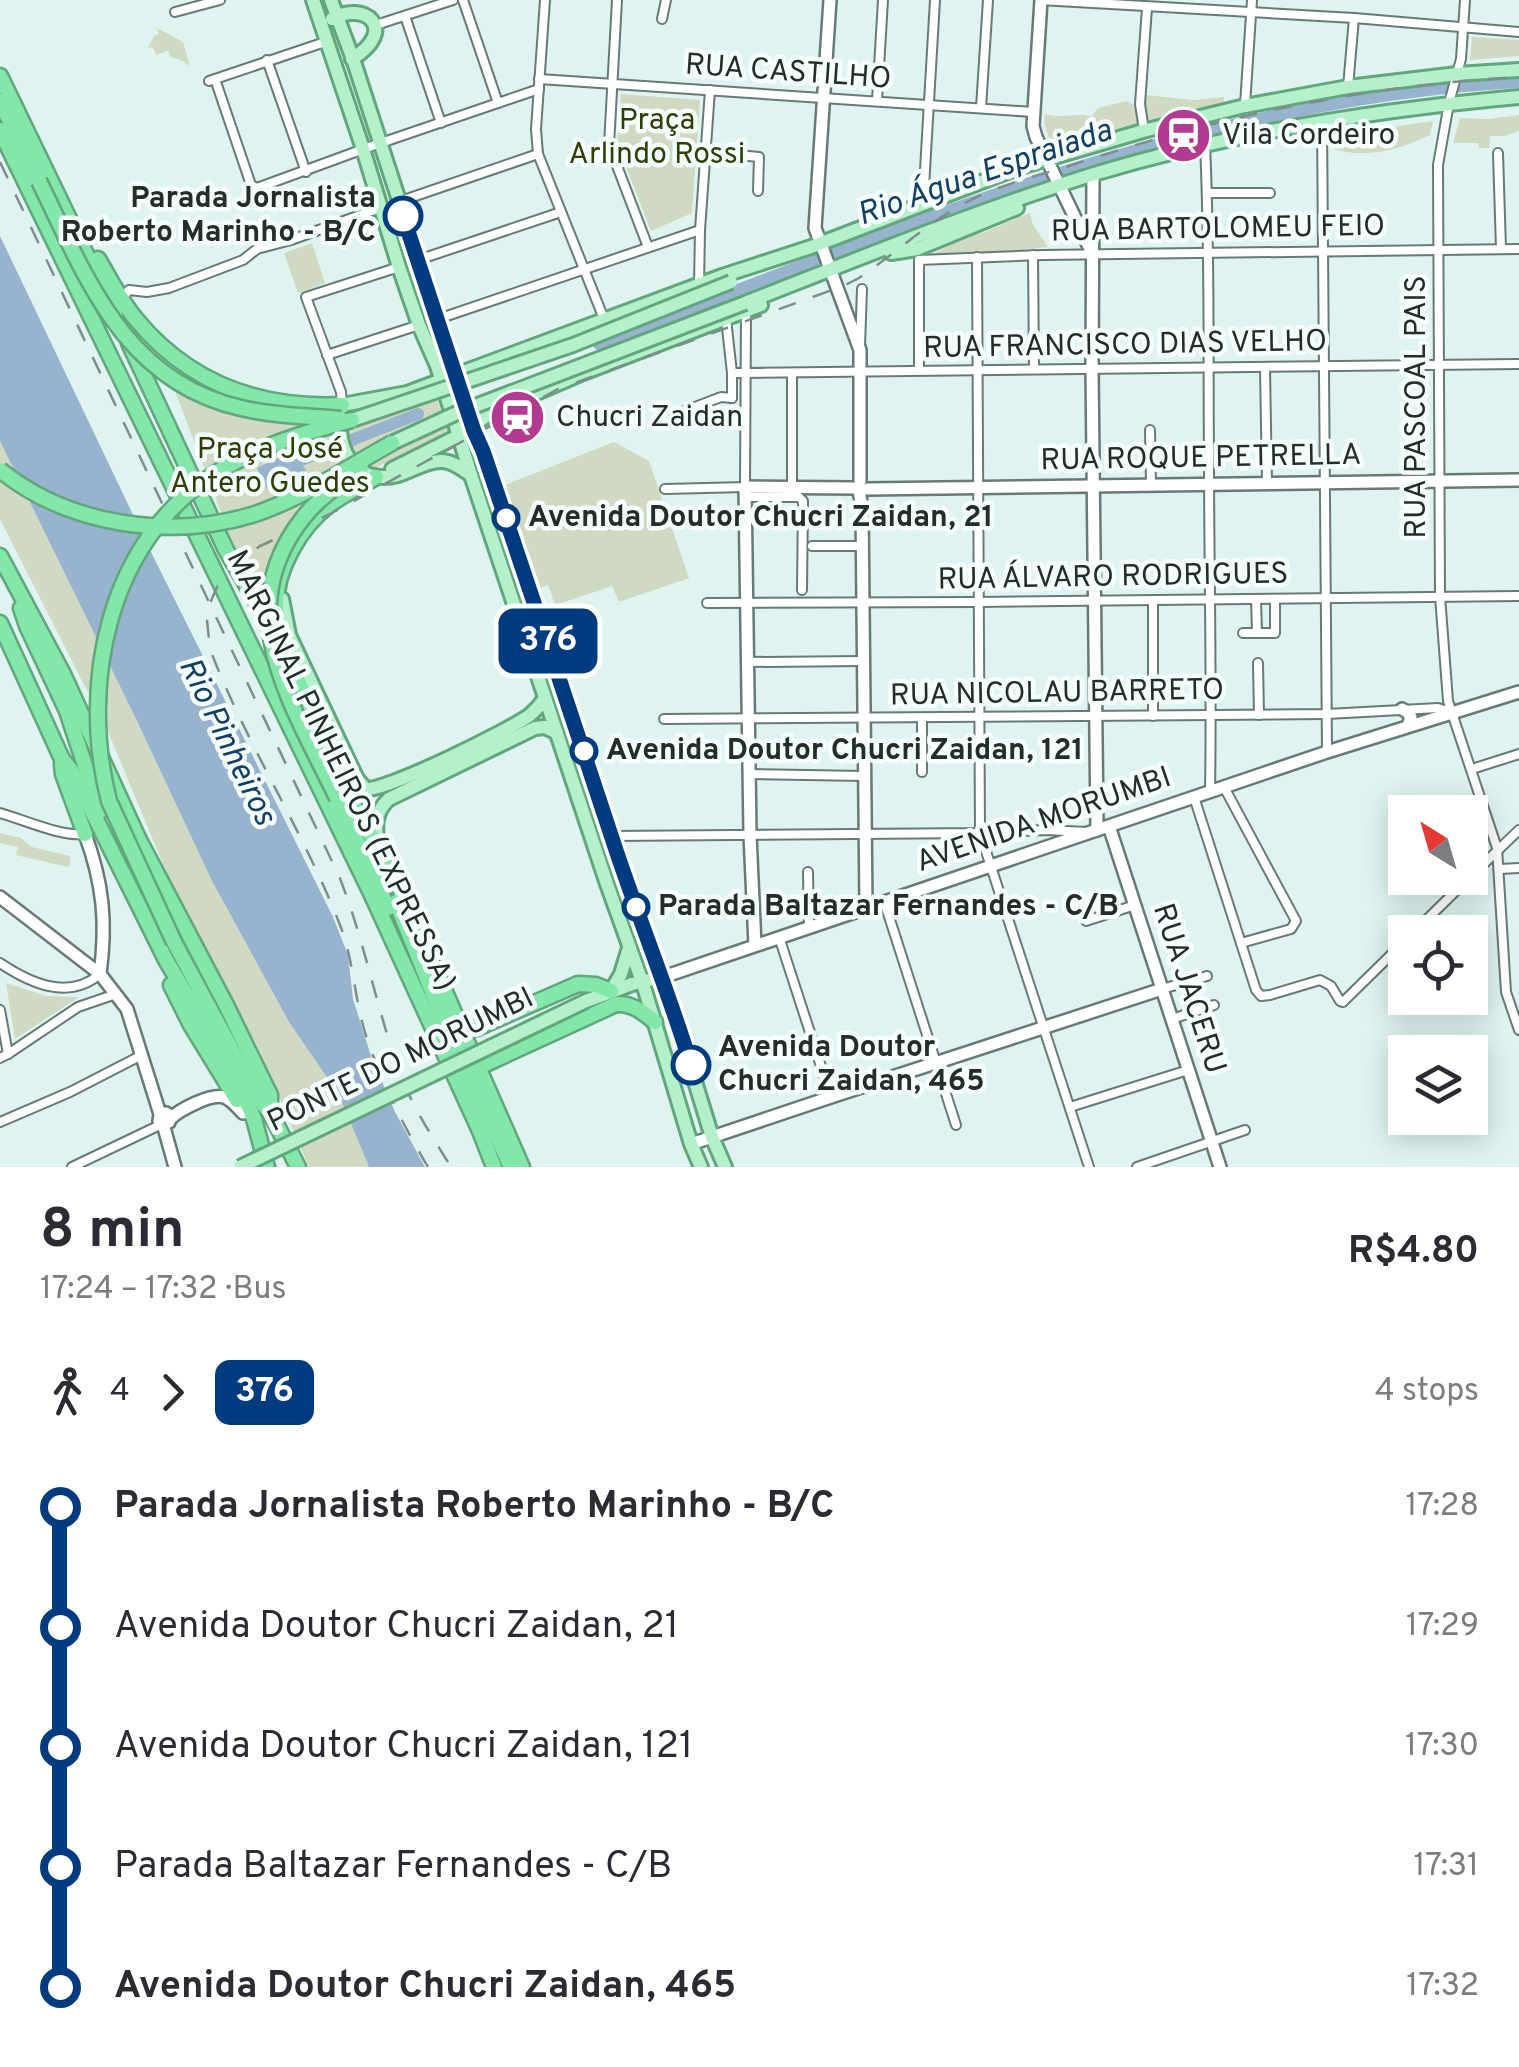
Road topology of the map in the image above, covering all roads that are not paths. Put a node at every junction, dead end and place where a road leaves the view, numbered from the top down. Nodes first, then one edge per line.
1 (220, 0) edge
2 (313, 0) edge
3 (331, 0) edge
4 (453, 0) edge
5 (463, 0) edge
6 (545, 0) edge
7 (617, 0) edge
8 (666, 0) edge
9 (830, 0) edge
10 (883, 0) edge
11 (935, 0) edge
12 (988, 0) edge
13 (1040, 0) edge
14 (1252, 0) edge
15 (1465, 0) edge
16 (1147, 8) junction
17 (176, 12) dead end
18 (1252, 14) junction
19 (336, 16) junction
20 (405, 16) junction
21 (1354, 18) junction
22 (662, 20) dead end
23 (376, 25) junction
24 (1463, 28) junction
25 (1519, 32) edge
26 (326, 35) junction
27 (352, 59) junction
28 (267, 60) junction
29 (1519, 70) edge
30 (0, 76) edge
31 (1456, 77) junction
32 (539, 84) junction
33 (612, 84) junction
34 (1348, 87) junction
35 (710, 90) junction
36 (1519, 97) edge
37 (823, 98) junction
38 (0, 100) edge
39 (877, 100) junction
40 (1450, 100) junction
41 (498, 103) junction
42 (928, 105) junction
43 (1246, 106) junction
44 (980, 108) junction
45 (1033, 112) junction
46 (1322, 120) junction
47 (441, 123) junction
48 (0, 130) edge
49 (1144, 130) junction
50 (380, 143) junction
51 (1204, 145) junction
52 (364, 148) junction
53 (706, 152) junction
54 (1498, 152) dead end
55 (538, 154) junction
56 (1049, 162) junction
57 (306, 172) junction
58 (1094, 174) junction
59 (1058, 182) junction
60 (758, 191) dead end
61 (1207, 193) junction
62 (1270, 193) dead end
63 (398, 202) junction
64 (924, 204) junction
65 (380, 208) junction
66 (561, 212) junction
67 (74, 227) junction
68 (700, 230) junction
69 (648, 248) junction
70 (1519, 249) edge
71 (1438, 250) junction
72 (1500, 250) junction
73 (799, 252) junction
74 (1323, 252) junction
75 (1208, 253) junction
76 (1032, 255) junction
77 (1092, 255) junction
78 (826, 257) junction
79 (977, 257) junction
80 (418, 260) junction
81 (400, 267) junction
82 (582, 269) junction
83 (699, 285) junction
84 (862, 289) dead end
85 (125, 294) junction
86 (745, 307) junction
87 (438, 319) junction
88 (604, 319) junction
89 (726, 319) junction
90 (420, 325) junction
91 (428, 345) junction
92 (446, 345) junction
93 (860, 350) junction
94 (327, 355) junction
95 (484, 364) junction
96 (1519, 364) edge
97 (1440, 366) junction
98 (1323, 367) junction
99 (1092, 368) junction
100 (1208, 368) junction
101 (1266, 368) junction
102 (1034, 369) junction
103 (920, 370) junction
104 (977, 370) junction
105 (746, 372) junction
106 (861, 372) junction
107 (732, 373) junction
108 (792, 373) junction
109 (456, 375) junction
110 (441, 380) junction
111 (407, 393) junction
112 (732, 398) junction
113 (746, 403) junction
114 (342, 405) junction
115 (492, 412) junction
116 (674, 415) dead end
117 (345, 424) junction
118 (472, 425) junction
119 (1150, 430) dead end
120 (460, 436) junction
121 (392, 443) junction
122 (481, 447) junction
123 (179, 449) junction
124 (464, 451) junction
125 (0, 470) edge
126 (470, 476) junction
127 (376, 477) junction
128 (1519, 480) edge
129 (1440, 481) junction
130 (1324, 482) junction
131 (1266, 483) junction
132 (862, 484) junction
133 (1209, 484) junction
134 (1151, 485) junction
135 (1094, 486) junction
136 (977, 487) junction
137 (665, 489) dead end
138 (792, 489) junction
139 (746, 492) junction
140 (812, 546) dead end
141 (862, 546) junction
142 (0, 556) edge
143 (284, 566) junction
144 (12, 578) junction
145 (802, 590) dead end
146 (225, 594) junction
147 (1440, 596) junction
148 (1519, 596) edge
149 (1326, 598) junction
150 (1275, 599) junction
151 (1094, 600) junction
152 (1152, 600) junction
153 (1210, 600) junction
154 (1256, 600) junction
155 (979, 602) junction
156 (707, 603) dead end
157 (862, 603) junction
158 (748, 604) junction
159 (0, 623) edge
160 (1243, 632) dead end
161 (1257, 632) junction
162 (284, 649) junction
163 (863, 661) junction
164 (748, 662) junction
165 (1258, 663) dead end
166 (1519, 692) edge
167 (546, 698) junction
168 (1402, 709) junction
169 (1450, 712) junction
170 (1328, 714) junction
171 (1259, 715) junction
172 (1154, 716) junction
173 (1212, 716) junction
174 (980, 717) junction
175 (1096, 717) junction
176 (922, 718) junction
177 (664, 719) dead end
178 (864, 719) junction
179 (749, 720) junction
180 (534, 721) junction
181 (1408, 726) junction
182 (557, 733) junction
183 (1327, 752) junction
184 (1519, 754) edge
185 (62, 759) junction
186 (1472, 770) junction
187 (922, 772) dead end
188 (750, 774) junction
189 (864, 776) junction
190 (1224, 787) junction
191 (371, 790) junction
192 (1210, 792) junction
193 (1194, 797) junction
194 (344, 803) junction
195 (381, 806) junction
196 (0, 813) edge
197 (1098, 829) junction
198 (102, 830) junction
199 (1519, 830) edge
200 (980, 833) junction
201 (85, 834) junction
202 (866, 834) junction
203 (750, 835) junction
204 (611, 836) junction
205 (378, 848) junction
206 (1497, 848) junction
207 (1488, 858) edge
208 (990, 866) junction
209 (1519, 868) edge
210 (1499, 869) junction
211 (808, 872) dead end
212 (1452, 895) edge
213 (0, 898) edge
214 (884, 901) junction
215 (1135, 905) junction
216 (866, 907) junction
217 (1431, 915) edge
218 (1086, 921) dead end
219 (809, 926) junction
220 (779, 937) junction
221 (1241, 943) junction
222 (755, 945) junction
223 (630, 946) junction
224 (1388, 958) edge
225 (166, 960) junction
226 (0, 964) edge
227 (100, 974) junction
228 (408, 976) junction
229 (1207, 976) dead end
230 (662, 977) junction
231 (1519, 979) edge
232 (642, 981) junction
233 (1506, 982) junction
234 (74, 988) junction
235 (1162, 989) junction
236 (611, 991) junction
237 (116, 994) junction
238 (586, 1001) joint
239 (89, 1002) junction
240 (1214, 1005) dead end
241 (0, 1010) edge
242 (1172, 1019) junction
243 (496, 1020) junction
244 (654, 1022) junction
245 (460, 1026) junction
246 (1044, 1027) junction
247 (1519, 1030) edge
248 (142, 1055) junction
249 (4, 1056) edge
250 (497, 1058) junction
251 (937, 1062) junction
252 (479, 1067) junction
253 (1188, 1070) junction
254 (831, 1096) junction
255 (1070, 1107) junction
256 (244, 1112) junction
257 (270, 1112) junction
258 (164, 1119) junction
259 (0, 1122) edge
260 (956, 1125) dead end
261 (1245, 1130) dead end
262 (712, 1138) junction
263 (1212, 1141) junction
264 (692, 1144) junction
265 (72, 1167) edge
266 (175, 1167) edge
267 (240, 1167) edge
268 (258, 1167) edge
269 (268, 1167) edge
270 (298, 1167) edge
271 (494, 1167) edge
272 (511, 1167) edge
273 (522, 1167) edge
274 (701, 1167) edge
275 (724, 1167) edge
276 (1089, 1167) edge
277 (1137, 1167) edge
278 (1220, 1167) edge

1 - 17 street
2 - 26 main road
3 - 19 main road
4 - 20 street
5 - 41 street
6 - 32 street
7 - 33 street
8 - 22 street
9 - 37 street
10 - 39 street
11 - 42 street
12 - 44 street
13 - 16 street
13 - 45 street
14 - 18 street
15 - 24 street, RUA PASCOAL PAIS
16 - 18 street
16 - 49 street
18 - 21 street
18 - 43 street
19 - 23 main road
19 - 26 main road
19 - 27 main road
20 - 23 street
20 - 47 street
21 - 24 street
21 - 34 street
23 - 27 main road
24 - 25 street
24 - 31 street, RUA PASCOAL PAIS
26 - 28 street
26 - 52 main road
27 - 50 main road
28 - 57 street
28 - 57 street
29 - 31 main road
30 - 67 highway
31 - 34 main road
31 - 40 street, RUA PASCOAL PAIS
32 - 33 street, RUA CASTILHO
32 - 41 street
32 - 55 street
33 - 35 street, RUA CASTILHO
33 - 69 street
34 - 43 main road
35 - 37 street, RUA CASTILHO
35 - 53 street
36 - 40 main road
37 - 39 street, RUA CASTILHO
37 - 78 street
38 - 117 highway, bridge
39 - 42 street, RUA CASTILHO
40 - 46 main road
40 - 71 street, RUA PASCOAL PAIS
41 - 47 street
42 - 44 street, RUA CASTILHO
42 - 64 street
43 - 49 main road
44 - 45 street, RUA CASTILHO
45 - 56 street
46 - 51 main road
46 - 74 street
47 - 50 street
48 - 146 highway, MARGINAL PINHEIROS (EXPRESSA)
49 - 56 main road
50 - 52 street
50 - 63 main road
51 - 58 main road
51 - 61 street
52 - 57 street
52 - 65 main road
53 - 60 street
53 - 68 street
54 - 72 street
55 - 63 street
55 - 66 street
56 - 59 street
56 - 64 main road
58 - 59 main road
58 - 77 street, RUA JACERU
59 - 77 street
59 - 78 main road
61 - 62 street
61 - 75 street
63 - 80 main road
64 - 78 main road
65 - 81 main road
65 - 85 street
66 - 80 street
66 - 82 street
67 - 85 highway
67 - 123 highway
68 - 69 street
68 - 83 street
69 - 82 street
70 - 72 street, RUA BARTOLOMEU FEIO
71 - 72 street, RUA BARTOLOMEU FEIO
71 - 74 street, RUA BARTOLOMEU FEIO
71 - 97 street, RUA PASCOAL PAIS
73 - 78 main road
73 - 83 main road
73 - 117 main road, bridge
74 - 75 street, RUA BARTOLOMEU FEIO
74 - 98 street
75 - 77 street, RUA BARTOLOMEU FEIO
75 - 100 street
76 - 77 street, RUA BARTOLOMEU FEIO
76 - 79 street, RUA BARTOLOMEU FEIO
76 - 102 street
77 - 99 street, RUA JACERU
78 - 86 main road
78 - 93 street
79 - 103 street, RUA BARTOLOMEU FEIO
79 - 104 street
80 - 87 main road
81 - 90 main road
81 - 94 street
82 - 87 street
82 - 88 street
83 - 88 main road
84 - 93 street
85 - 114 highway
86 - 89 main road
86 - 105 street
86 - 121 main road, bridge
87 - 92 main road
88 - 95 main road
89 - 107 street
89 - 115 main road
90 - 91 main road
90 - 94 street
91 - 110 main road
91 - 111 main road
92 - 95 main road
92 - 109 main road
93 - 106 street
94 - 114 street
95 - 109 main road
96 - 97 street, RUA FRANCISCO DIAS VELHO
97 - 98 street, RUA FRANCISCO DIAS VELHO
97 - 129 street, RUA PASCOAL PAIS
98 - 101 street, RUA FRANCISCO DIAS VELHO
98 - 130 street
99 - 100 street, RUA FRANCISCO DIAS VELHO
99 - 102 street, RUA FRANCISCO DIAS VELHO
99 - 135 street, RUA JACERU
100 - 101 street, RUA FRANCISCO DIAS VELHO
100 - 133 street
101 - 131 street
102 - 104 street, RUA FRANCISCO DIAS VELHO
103 - 104 street, RUA FRANCISCO DIAS VELHO
103 - 106 street, RUA FRANCISCO DIAS VELHO
104 - 136 street
105 - 107 street, RUA FRANCISCO DIAS VELHO
105 - 108 street, RUA FRANCISCO DIAS VELHO
105 - 113 street
106 - 108 street, RUA FRANCISCO DIAS VELHO
106 - 132 street
107 - 112 street
108 - 138 street
109 - 110 main road
109 - 118 main road
110 - 111 main road
110 - 120 main road
111 - 114 main road
112 - 113 street
112 - 116 street
113 - 139 street
114 - 117 main road
115 - 118 main road
115 - 122 main road
117 - 127 main road
117 - 257 highway, bridge
118 - 120 main road
118 - 122 main road
119 - 134 street
120 - 124 main road
120 - 127 main road
121 - 125 highway, bridge
121 - 194 highway, bridge
122 - 124 main road
122 - 204 main road
123 - 146 highway
123 - 162 highway
124 - 126 main road
126 - 127 main road
126 - 167 main road
127 - 143 highway
128 - 129 street, RUA ROQUE PETRELLA
129 - 130 street, RUA ROQUE PETRELLA
129 - 147 street, RUA PASCOAL PAIS
130 - 131 street, RUA ROQUE PETRELLA
130 - 149 street
131 - 133 street, RUA ROQUE PETRELLA
132 - 136 street, RUA ROQUE PETRELLA
132 - 138 street, RUA ROQUE PETRELLA
132 - 141 street
133 - 134 street, RUA ROQUE PETRELLA
133 - 153 street
134 - 135 street, RUA ROQUE PETRELLA
135 - 136 street, RUA ROQUE PETRELLA
135 - 151 street, RUA JACERU
136 - 155 street
137 - 139 street, RUA ROQUE PETRELLA
138 - 139 street, RUA ROQUE PETRELLA
139 - 145 street
139 - 158 street
140 - 141 street
141 - 157 street
142 - 144 highway
143 - 162 highway
143 - 191 main road
144 - 198 highway
144 - 257 highway
146 - 228 highway, MARGINAL PINHEIROS (EXPRESSA)
147 - 148 street, RUA ÁLVARO RODRIGUES
147 - 149 street, RUA ÁLVARO RODRIGUES
147 - 169 street, RUA PASCOAL PAIS
149 - 150 street, RUA ÁLVARO RODRIGUES
149 - 170 street
150 - 154 street, RUA ÁLVARO RODRIGUES
150 - 161 street
151 - 152 street, RUA ÁLVARO RODRIGUES
151 - 155 street, RUA ÁLVARO RODRIGUES
151 - 175 street, RUA JACERU
152 - 153 street, RUA ÁLVARO RODRIGUES
152 - 172 street
153 - 154 street, RUA ÁLVARO RODRIGUES
153 - 173 street
154 - 161 street
155 - 157 street, RUA ÁLVARO RODRIGUES
155 - 174 street
156 - 158 street, RUA ÁLVARO RODRIGUES
157 - 158 street, RUA ÁLVARO RODRIGUES
157 - 163 street
158 - 164 street
159 - 185 highway
160 - 161 street
162 - 194 highway
163 - 164 street
163 - 178 street
164 - 179 street
165 - 171 street
166 - 169 street, AVENIDA MORUMBI
167 - 180 main road
167 - 182 main road
168 - 169 street, RUA NICOLAU BARRETO
168 - 170 street, RUA NICOLAU BARRETO
168 - 181 street
169 - 181 street, AVENIDA MORUMBI
169 - 186 street, RUA PASCOAL PAIS
170 - 171 street, RUA NICOLAU BARRETO
170 - 183 street
171 - 173 street, RUA NICOLAU BARRETO
172 - 173 street, RUA NICOLAU BARRETO
172 - 175 street, RUA NICOLAU BARRETO
173 - 192 street
174 - 175 street, RUA NICOLAU BARRETO
174 - 176 street, RUA NICOLAU BARRETO
174 - 200 street
175 - 197 street, RUA JACERU
176 - 178 street, RUA NICOLAU BARRETO
176 - 187 street
177 - 179 street, RUA NICOLAU BARRETO
178 - 179 street, RUA NICOLAU BARRETO
178 - 189 street
179 - 188 street
180 - 182 main road
180 - 191 main road
180 - 195 main road
181 - 183 street, AVENIDA MORUMBI
182 - 223 main road
183 - 190 street, AVENIDA MORUMBI
184 - 186 street
185 - 198 highway
185 - 201 highway
186 - 206 street, RUA PASCOAL PAIS
188 - 189 street
188 - 203 street
189 - 202 street
190 - 192 street, AVENIDA MORUMBI
190 - 221 street
191 - 195 main road
192 - 193 street, AVENIDA MORUMBI
193 - 197 street, AVENIDA MORUMBI
193 - 221 street
194 - 205 highway
194 - 228 highway
194 - 272 highway
195 - 205 main road
196 - 201 street
197 - 200 street
197 - 208 street, AVENIDA MORUMBI
197 - 215 street, RUA JACERU
198 - 225 highway
199 - 206 street
200 - 202 street
200 - 208 street
201 - 227 street
202 - 203 street
202 - 216 street
203 - 204 street
203 - 222 street
204 - 230 main road
205 - 245 highway
206 - 207 street
206 - 210 street, RUA PASCOAL PAIS
208 - 214 street, AVENIDA MORUMBI
208 - 246 street
209 - 210 street
210 - 233 street, RUA PASCOAL PAIS
211 - 219 street
212 - 217 street
213 - 227 street
214 - 216 street, AVENIDA MORUMBI
214 - 251 street
215 - 218 street
215 - 235 street, RUA JACERU
216 - 219 street, AVENIDA MORUMBI
219 - 220 street, AVENIDA MORUMBI
220 - 222 street, AVENIDA MORUMBI
220 - 254 street
221 - 224 street
222 - 230 street, AVENIDA MORUMBI
223 - 232 main road
223 - 236 main road
225 - 256 highway
225 - 269 highway
226 - 234 street
227 - 234 street
227 - 237 street
228 - 271 highway, MARGINAL PINHEIROS (EXPRESSA)
229 - 235 street
230 - 232 main road, AVENIDA MORUMBI
230 - 262 main road
231 - 233 street
232 - 236 main road, AVENIDA MORUMBI
232 - 244 main road
233 - 247 street, RUA PASCOAL PAIS
234 - 239 street
235 - 242 street, RUA JACERU
235 - 246 street
236 - 238 main road, AVENIDA MORUMBI
236 - 243 highway
237 - 239 street
237 - 248 street
238 - 267 main road, PONTE DO MORUMBI, bridge
239 - 249 street
240 - 242 street
241 - 249 street
242 - 253 street, RUA JACERU
243 - 245 highway
243 - 250 highway
244 - 250 highway
244 - 264 main road
245 - 252 highway
246 - 251 street
246 - 255 street
248 - 258 street
248 - 259 street
250 - 252 highway
251 - 254 street
251 - 260 street
252 - 273 highway
253 - 255 street
253 - 263 street, RUA JACERU
254 - 262 street
255 - 276 street
256 - 258 street
256 - 268 highway
257 - 270 highway
258 - 265 street
258 - 266 street
261 - 263 street
262 - 264 street
262 - 275 main road
263 - 277 street
263 - 278 street, RUA JACERU
264 - 274 main road

